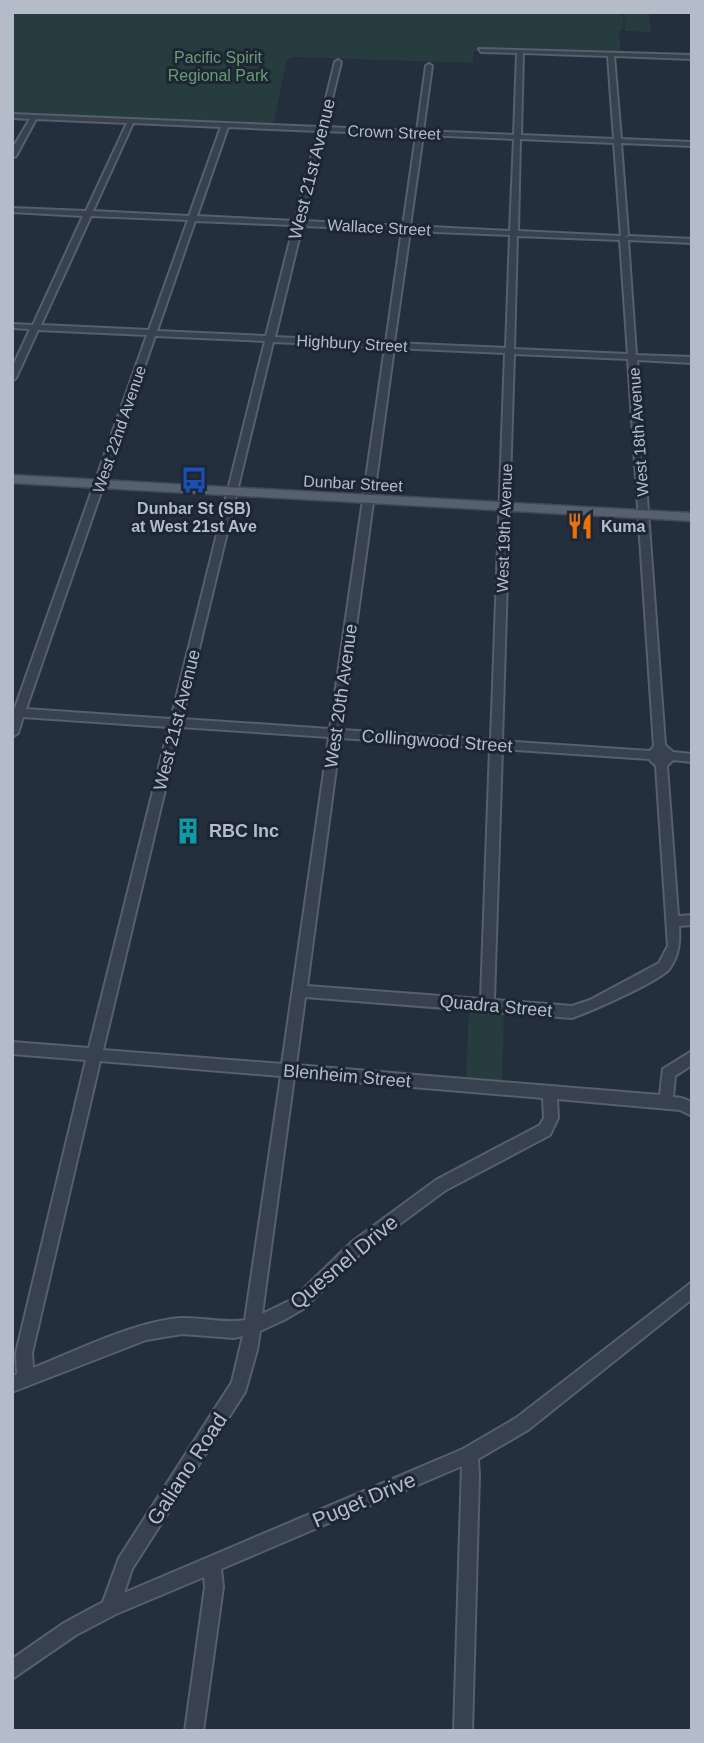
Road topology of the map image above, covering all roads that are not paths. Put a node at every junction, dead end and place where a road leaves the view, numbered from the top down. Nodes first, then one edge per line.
1 (481, 50) dead end
2 (520, 52) junction
3 (611, 54) junction
4 (692, 57) edge
5 (338, 62) dead end
6 (429, 66) dead end
7 (12, 116) edge
8 (34, 117) junction
9 (131, 121) junction
10 (225, 125) junction
11 (322, 129) junction
12 (419, 133) junction
13 (518, 137) junction
14 (618, 141) junction
15 (692, 145) edge
16 (12, 156) edge
17 (12, 210) edge
18 (87, 214) junction
19 (192, 219) junction
20 (299, 223) junction
21 (407, 228) junction
22 (514, 233) junction
23 (624, 238) junction
24 (692, 241) edge
25 (12, 326) edge
26 (36, 327) junction
27 (153, 333) junction
28 (271, 339) junction
29 (390, 345) junction
30 (510, 351) junction
31 (633, 357) junction
32 (692, 360) edge
33 (12, 378) edge
34 (12, 479) edge
35 (100, 483) junction
36 (233, 492) junction
37 (368, 500) junction
38 (504, 508) junction
39 (644, 514) junction
40 (692, 517) edge
41 (16, 712) edge
42 (176, 723) junction
43 (12, 733) edge
44 (335, 734) junction
45 (498, 744) junction
46 (660, 756) junction
47 (692, 758) edge
48 (692, 920) edge
49 (673, 922) junction
50 (673, 952) joint
51 (300, 992) junction
52 (487, 1005) junction
53 (12, 1048) edge
54 (96, 1056) junction
55 (692, 1057) edge
56 (288, 1071) junction
57 (550, 1093) junction
58 (666, 1102) junction
59 (689, 1105) edge
60 (692, 1289) edge
61 (252, 1326) junction
62 (18, 1381) edge
63 (469, 1455) junction
64 (212, 1564) junction
65 (110, 1608) junction
66 (12, 1670) edge
67 (194, 1731) edge
68 (463, 1731) edge

1 - 2 street
2 - 3 street
2 - 13 street, West 19th Avenue
3 - 4 street
3 - 14 street, West 18th Avenue
5 - 11 street, West 21st Avenue
6 - 12 street, West 20th Avenue
7 - 8 street, Crown Street
8 - 9 street, Crown Street
8 - 16 street
9 - 10 street, Crown Street
9 - 18 street
10 - 11 street, Crown Street
10 - 19 street, West 22nd Avenue
11 - 12 street, Crown Street
11 - 20 street, West 21st Avenue
12 - 13 street, Crown Street
12 - 21 street, West 20th Avenue
13 - 14 street, Crown Street
13 - 22 street, West 19th Avenue
14 - 15 street, Crown Street
14 - 23 street, West 18th Avenue
17 - 18 street, Wallace Street
18 - 19 street, Wallace Street
18 - 26 street
19 - 20 street, Wallace Street
19 - 27 street, West 22nd Avenue
20 - 21 street, Wallace Street
20 - 28 street, West 21st Avenue
21 - 22 street, Wallace Street
21 - 29 street, West 20th Avenue
22 - 23 street, Wallace Street
22 - 30 street, West 19th Avenue
23 - 24 street, Wallace Street
23 - 31 street, West 18th Avenue
25 - 26 street, Highbury Street
26 - 27 street, Highbury Street
26 - 33 street
27 - 28 street, Highbury Street
27 - 35 street, West 22nd Avenue
28 - 29 street, Highbury Street
28 - 36 street, West 21st Avenue
29 - 30 street, Highbury Street
29 - 37 street, West 20th Avenue
30 - 31 street, Highbury Street
30 - 38 street, West 19th Avenue
31 - 32 street, Highbury Street
31 - 39 street, West 18th Avenue
34 - 35 main road, Dunbar Street
35 - 36 main road, Dunbar Street
35 - 41 street, West 22nd Avenue
36 - 37 main road, Dunbar Street
36 - 42 street, West 21st Avenue
37 - 38 main road, Dunbar Street
37 - 44 street, West 20th Avenue
38 - 39 main road, Dunbar Street
38 - 45 street, West 19th Avenue
39 - 40 main road, Dunbar Street
39 - 46 street, West 18th Avenue
41 - 42 street, Collingwood Street
41 - 43 street, West 22nd Avenue
42 - 44 street, Collingwood Street
42 - 54 street, West 21st Avenue
44 - 45 street, Collingwood Street
44 - 51 street, West 20th Avenue
45 - 46 street, Collingwood Street
45 - 52 street, West 19th Avenue
46 - 47 street, Collingwood Street
46 - 49 street, West 18th Avenue
48 - 49 street
49 - 50 street, West 18th Avenue
50 - 52 street, Quadra Street
51 - 52 street, Quadra Street
51 - 56 street, West 20th Avenue
53 - 54 street, Blenheim Street
54 - 56 street, Blenheim Street
54 - 62 street, West 21st Avenue
55 - 58 street
56 - 57 street, Blenheim Street
56 - 61 street, West 20th Avenue
57 - 58 street, Blenheim Street
57 - 61 street, Quesnel Drive
58 - 59 street, Blenheim Street
60 - 63 street, Puget Drive
61 - 62 street, Quesnel Drive
61 - 65 street, Galiano Road
63 - 64 street, Puget Drive
63 - 68 street
64 - 65 street, Puget Drive
64 - 67 street
65 - 66 street, Puget Drive

